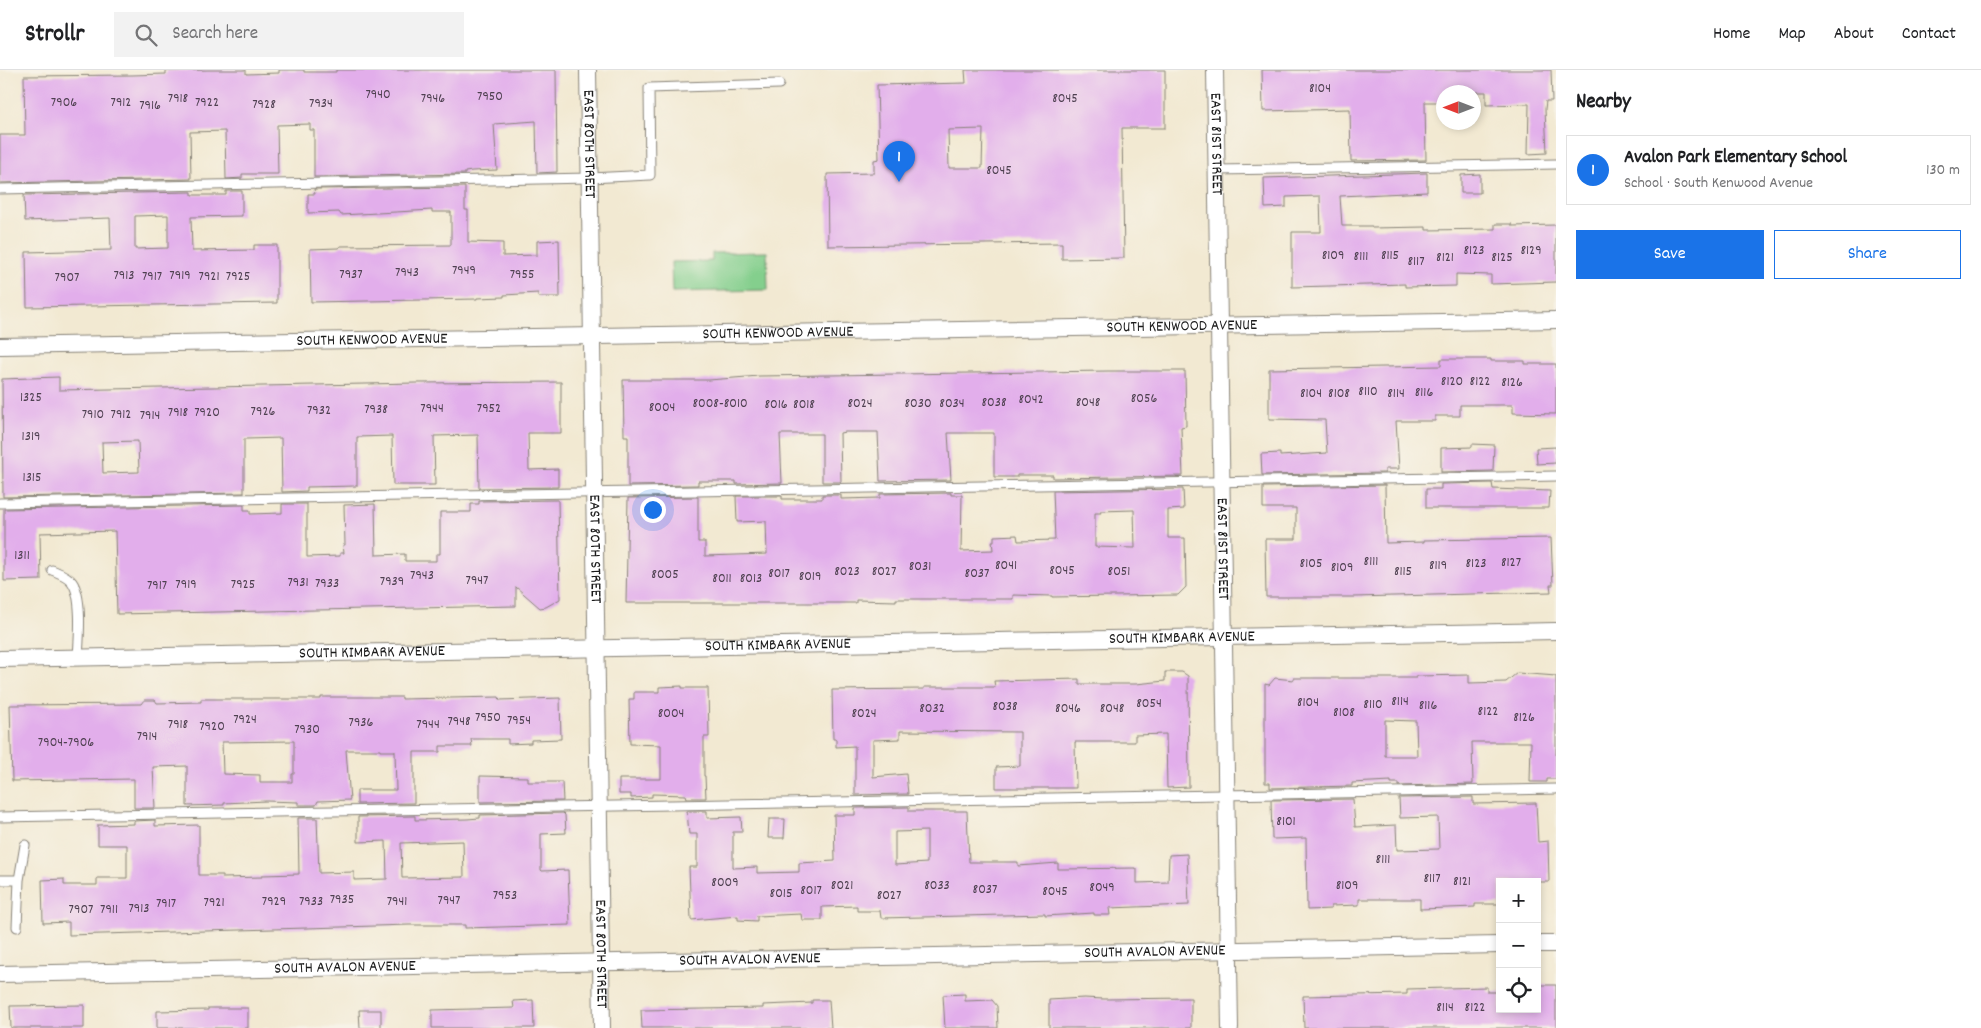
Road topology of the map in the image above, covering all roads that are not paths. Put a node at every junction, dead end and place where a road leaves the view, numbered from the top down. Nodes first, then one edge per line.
1 (588, 70) edge
2 (1215, 70) edge
3 (779, 84) dead end
4 (1556, 164) edge
5 (1217, 170) junction
6 (590, 178) junction
7 (0, 189) edge
8 (1556, 320) edge
9 (1219, 326) junction
10 (592, 336) junction
11 (0, 346) edge
12 (1556, 476) edge
13 (1221, 483) junction
14 (594, 493) junction
15 (0, 503) edge
16 (52, 570) dead end
17 (1556, 631) edge
18 (1223, 638) junction
19 (596, 649) junction
20 (78, 658) junction
21 (0, 659) edge
22 (1556, 789) edge
23 (1226, 795) junction
24 (599, 806) junction
25 (0, 817) edge
26 (25, 845) dead end
27 (0, 880) edge
28 (19, 880) junction
29 (17, 927) dead end
30 (1541, 944) edge
31 (1556, 944) edge
32 (1496, 945) edge
33 (1229, 950) junction
34 (601, 962) junction
35 (0, 974) edge
36 (602, 1028) edge
37 (1230, 1028) edge

1 - 6 street, EAST 80TH STREET
2 - 5 street, EAST 81ST STREET
3 - 6 lane
4 - 5 lane
5 - 9 street, EAST 81ST STREET
6 - 7 lane
6 - 10 street, EAST 80TH STREET
8 - 9 street, SOUTH KENWOOD AVENUE
9 - 10 street, SOUTH KENWOOD AVENUE
9 - 13 street, EAST 81ST STREET
10 - 11 street, SOUTH KENWOOD AVENUE
10 - 14 street, EAST 80TH STREET
12 - 13 lane
13 - 14 lane
13 - 18 street, EAST 81ST STREET
14 - 15 lane
14 - 19 street, EAST 80TH STREET
16 - 20 lane
17 - 18 street, SOUTH KIMBARK AVENUE
18 - 19 street, SOUTH KIMBARK AVENUE
18 - 23 street, EAST 81ST STREET
19 - 20 street, SOUTH KIMBARK AVENUE
19 - 24 street, EAST 80TH STREET
20 - 21 street, SOUTH KIMBARK AVENUE
22 - 23 lane
23 - 24 lane
23 - 33 street, EAST 81ST STREET
24 - 25 lane
24 - 34 street, EAST 80TH STREET
26 - 28 lane
27 - 28 lane
28 - 29 lane
30 - 31 street
32 - 33 street, SOUTH AVALON AVENUE
33 - 34 street, SOUTH AVALON AVENUE
33 - 37 street, EAST 81ST STREET
34 - 35 street, SOUTH AVALON AVENUE
34 - 36 street, EAST 80TH STREET

